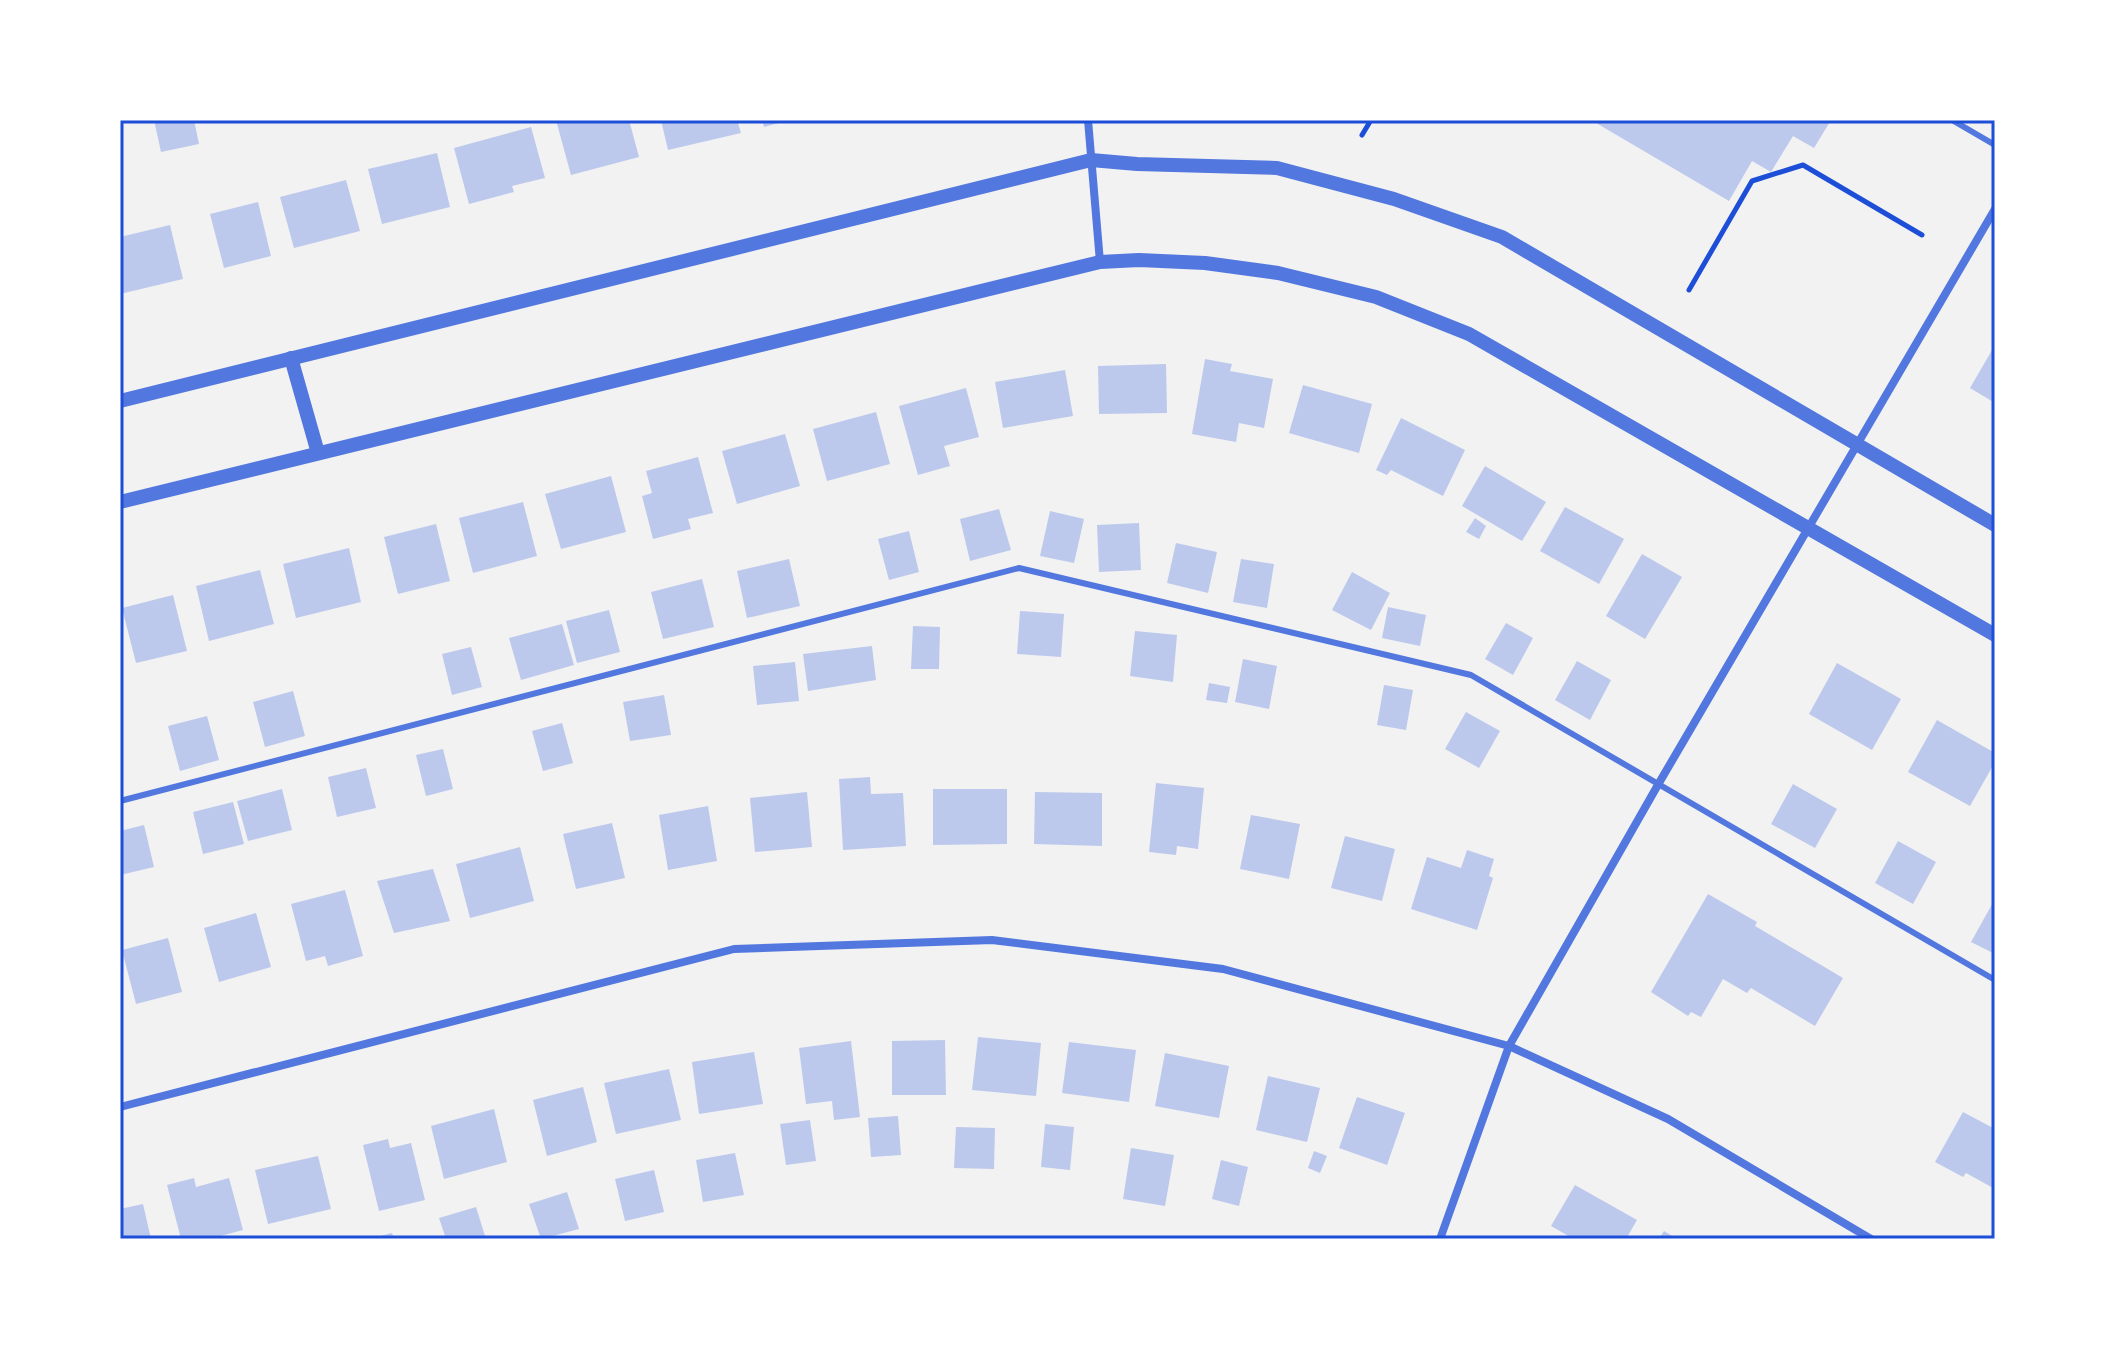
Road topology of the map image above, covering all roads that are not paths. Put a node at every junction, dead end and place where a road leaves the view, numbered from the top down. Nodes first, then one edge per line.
1 (1088, 120) edge
2 (1952, 120) edge
3 (1995, 145) edge
4 (1091, 160) junction
5 (1995, 209) edge
6 (1100, 262) junction
7 (291, 358) junction
8 (120, 401) edge
9 (1857, 445) junction
10 (318, 453) junction
11 (120, 502) edge
12 (1995, 525) edge
13 (1809, 528) junction
14 (1995, 635) edge
15 (1659, 783) junction
16 (120, 801) edge
17 (1995, 980) edge
18 (1509, 1046) junction
19 (120, 1107) edge
20 (1440, 1239) edge
21 (1871, 1239) edge

1 - 4 street
2 - 3 lane
4 - 6 street
4 - 7 street
4 - 9 street
5 - 9 street
6 - 10 street
6 - 13 street
7 - 8 street
7 - 10 street
9 - 12 street
9 - 13 street
10 - 11 street
13 - 14 street
13 - 15 street
15 - 16 lane
15 - 17 lane
15 - 18 street
18 - 19 street
18 - 20 street
18 - 21 street

